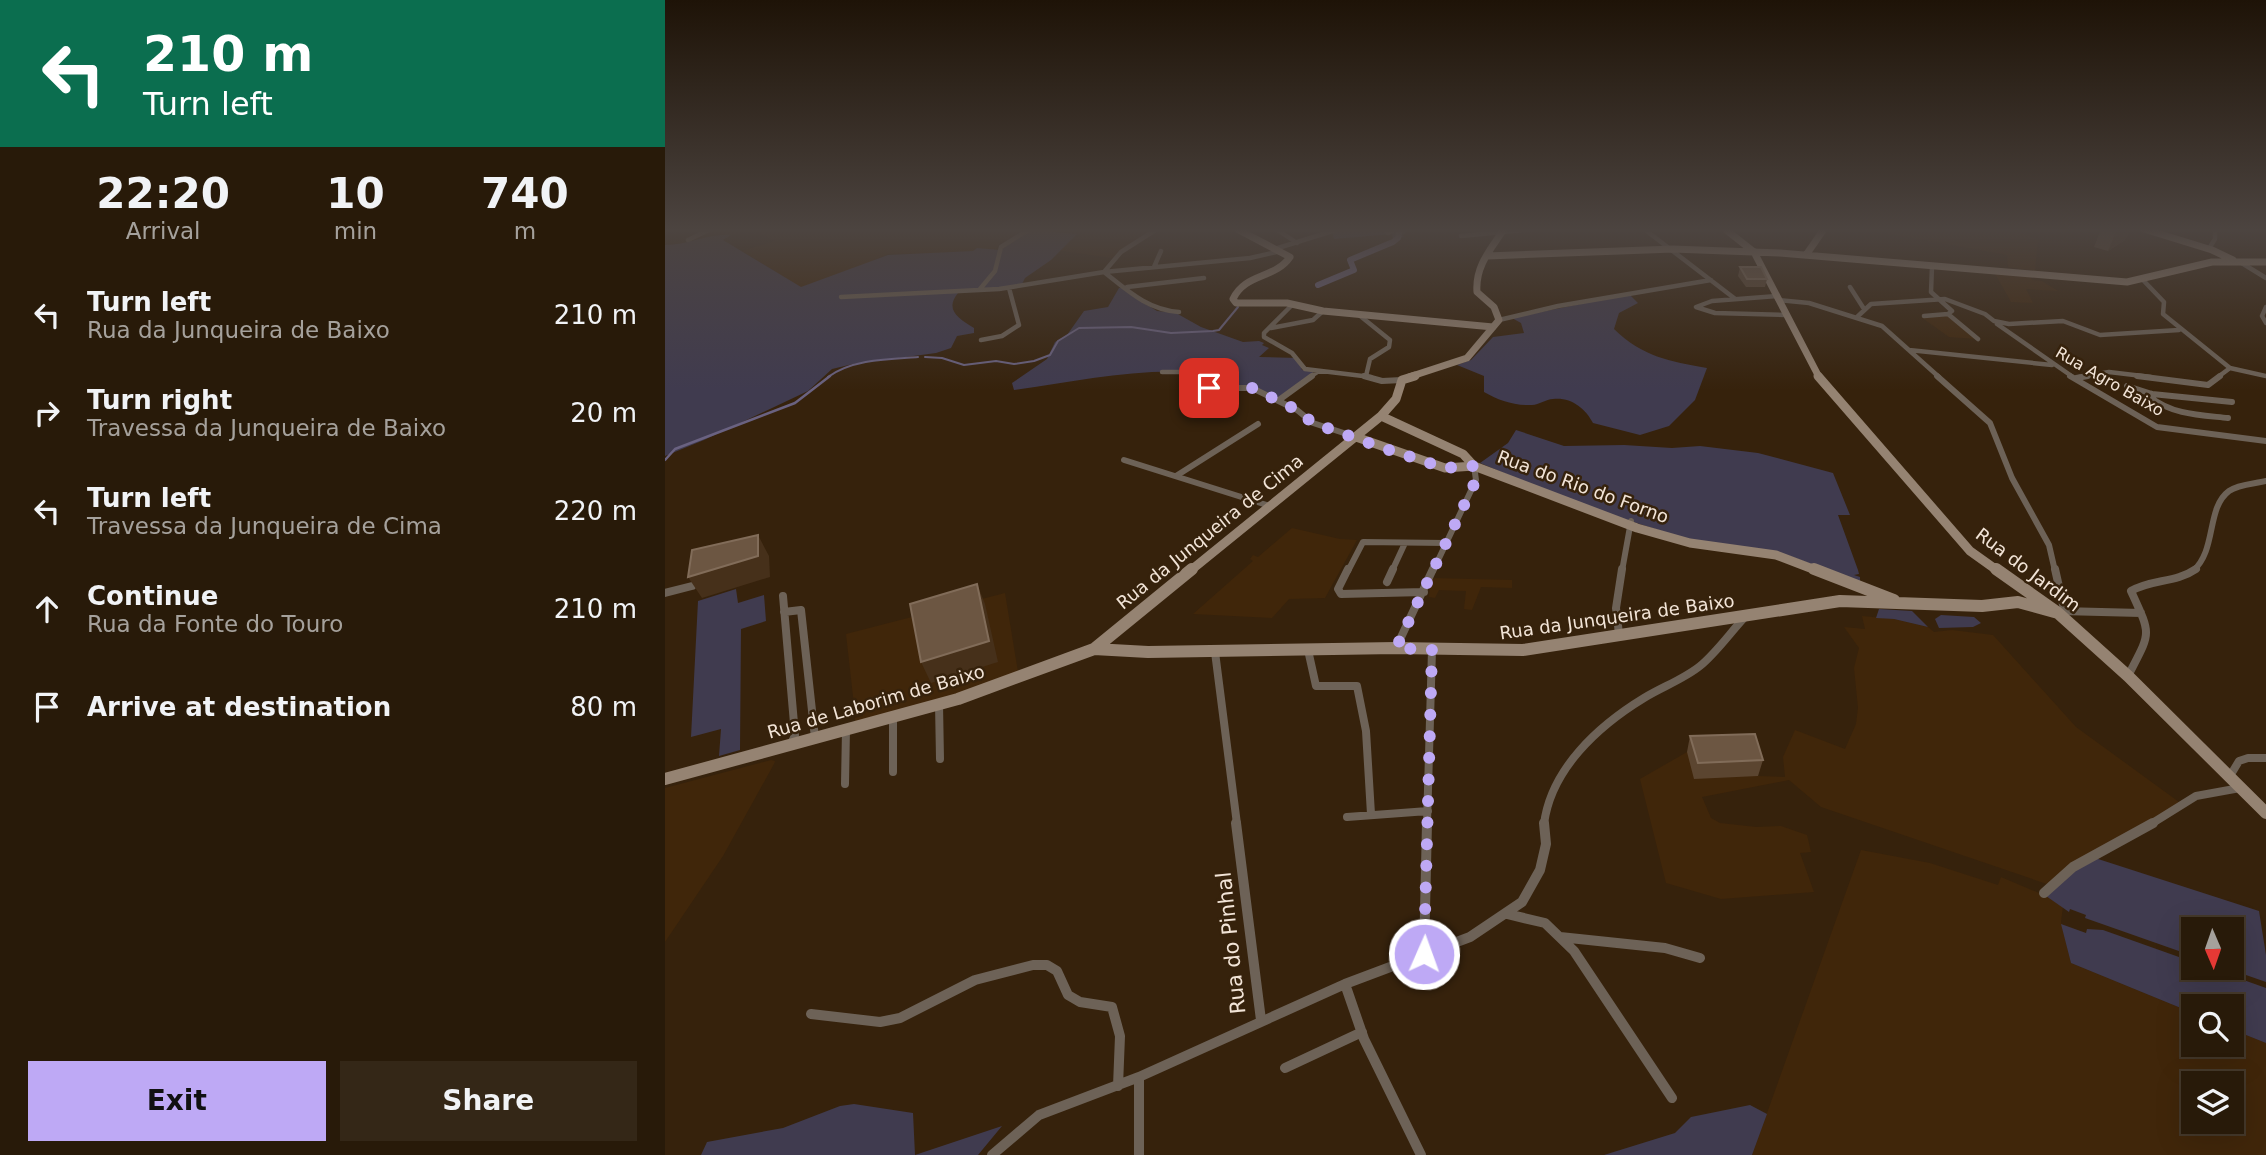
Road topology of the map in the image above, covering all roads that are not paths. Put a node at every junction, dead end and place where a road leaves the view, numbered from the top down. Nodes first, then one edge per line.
1 (987, 283) edge
2 (1039, 283) edge
3 (1121, 283) edge
4 (1162, 283) edge
5 (1243, 283) edge
6 (1476, 283) edge
7 (1694, 283) edge
8 (1715, 283) edge
9 (1770, 283) edge
10 (1931, 283) edge
11 (2145, 283) edge
12 (1127, 287) junction
13 (1850, 287) dead end
14 (1009, 288) junction
15 (977, 291) junction
16 (841, 298) dead end
17 (1734, 298) junction
18 (1777, 298) junction
19 (1936, 299) junction
20 (1293, 304) junction
21 (2266, 307) edge
22 (1864, 309) junction
23 (1323, 311) junction
24 (1179, 313) dead end
25 (1359, 314) junction
26 (1785, 314) junction
27 (1948, 314) junction
28 (1924, 316) dead end
29 (1857, 317) junction
30 (1499, 320) junction
31 (1994, 321) junction
32 (2266, 323) edge
33 (1493, 327) junction
34 (1270, 328) junction
35 (2179, 330) junction
36 (1978, 339) dead end
37 (981, 340) dead end
38 (1909, 350) junction
39 (2053, 366) junction
40 (2230, 368) junction
41 (1319, 371) junction
42 (1162, 372) dead end
43 (1366, 376) junction
44 (2266, 376) edge
45 (2075, 378) junction
46 (1402, 380) junction
47 (2208, 385) junction
48 (2127, 386) dead end
49 (2153, 394) junction
50 (2218, 399) junction
51 (1279, 400) junction
52 (2232, 402) dead end
53 (1381, 416) junction
54 (2228, 418) dead end
55 (1258, 424) dead end
56 (1356, 437) junction
57 (2266, 440) edge
58 (1124, 460) dead end
59 (1474, 466) junction
60 (1176, 476) junction
61 (2266, 481) edge
62 (1270, 506) junction
63 (1631, 524) junction
64 (1405, 543) junction
65 (1445, 543) junction
66 (1387, 582) dead end
67 (692, 586) edge
68 (1864, 589) junction
69 (665, 593) edge
70 (1424, 593) junction
71 (783, 596) dead end
72 (1860, 601) junction
73 (1903, 603) junction
74 (2061, 611) junction
75 (784, 612) junction
76 (2141, 613) junction
77 (1744, 618) junction
78 (1619, 634) junction
79 (1396, 648) junction
80 (1094, 649) junction
81 (1308, 650) junction
82 (1432, 650) junction
83 (1215, 652) junction
84 (2128, 676) junction
85 (939, 704) junction
86 (894, 716) junction
87 (846, 729) junction
88 (815, 738) junction
89 (791, 745) junction
90 (2266, 758) edge
91 (940, 759) dead end
92 (893, 772) dead end
93 (2230, 777) junction
94 (665, 779) edge
95 (845, 784) dead end
96 (2240, 788) junction
97 (1428, 811) junction
98 (2266, 813) edge
99 (1371, 814) junction
100 (1346, 817) dead end
101 (2044, 893) dead end
102 (1507, 914) junction
103 (1559, 937) junction
104 (1424, 954) junction
105 (1700, 958) dead end
106 (1345, 984) junction
107 (811, 1014) dead end
108 (1261, 1020) junction
109 (1362, 1032) junction
110 (1285, 1068) dead end
111 (1139, 1077) junction
112 (1118, 1086) junction
113 (1672, 1098) dead end
114 (992, 1155) edge
115 (1139, 1155) edge
116 (1421, 1155) edge

1 - 15 street
2 - 14 street
3 - 12 street
4 - 12 street
5 - 20 main road
6 - 30 main road
7 - 30 street
8 - 17 street
9 - 18 main road, Rua do Jardim
10 - 19 street
11 - 35 street
12 - 24 street
13 - 22 street
14 - 15 street
14 - 37 street
15 - 16 street
17 - 18 street
17 - 26 street
18 - 26 main road, Rua do Jardim
18 - 29 street
19 - 22 street
19 - 27 street
19 - 31 street
20 - 23 main road
20 - 34 street
21 - 32 street
22 - 29 street
23 - 25 main road
23 - 34 street
25 - 33 main road
25 - 43 street
26 - 74 main road, Rua do Jardim
27 - 28 street
27 - 36 street
29 - 38 street
30 - 33 main road
31 - 35 street
31 - 39 street, Rua Agro Baixo
33 - 46 main road
34 - 41 street
35 - 40 street
38 - 39 street
38 - 74 street
39 - 45 street, Rua Agro Baixo
40 - 44 street
40 - 47 street
41 - 43 street
41 - 51 street
42 - 51 street
43 - 46 street
45 - 47 street
45 - 57 street, Rua Agro Baixo
46 - 53 main road, Rua da Junqueira de Cima
47 - 50 street
48 - 49 street
49 - 50 street
49 - 54 street
50 - 52 street
51 - 56 street
53 - 56 main road, Rua da Junqueira de Cima
53 - 59 main road, Rua do Rio do Forno
55 - 60 street
56 - 59 main road
56 - 62 main road, Rua da Junqueira de Cima
58 - 60 street
59 - 63 main road, Rua do Rio do Forno
59 - 65 street
60 - 62 street
61 - 76 street
62 - 80 main road, Rua da Junqueira de Cima
63 - 68 main road, Rua do Rio do Forno
63 - 78 street
64 - 65 street
64 - 66 street
64 - 70 street
65 - 70 street
67 - 69 street
68 - 72 street
68 - 73 main road, Rua do Rio do Forno
70 - 79 street
71 - 75 street
72 - 73 main road, Rua da Junqueira de Baixo
72 - 77 main road, Rua da Junqueira de Baixo
73 - 74 main road, Rua da Junqueira de Baixo
74 - 76 street
74 - 84 main road, Rua do Jardim
75 - 88 street
75 - 89 street
76 - 84 street
77 - 78 main road, Rua da Junqueira de Baixo
77 - 102 street
78 - 82 main road, Rua da Junqueira de Baixo
79 - 81 main road, Rua da Junqueira de Baixo
79 - 82 main road, Rua da Junqueira de Baixo
80 - 83 main road, Rua da Junqueira de Baixo
80 - 85 main road, Rua de Laborim de Baixo
81 - 83 main road, Rua da Junqueira de Baixo
81 - 99 street
82 - 97 street
83 - 108 street, Rua do Pinhal
84 - 93 main road, Rua do Jardim
85 - 86 main road, Rua de Laborim de Baixo
85 - 91 street
86 - 87 main road, Rua de Laborim de Baixo
86 - 92 street
87 - 88 main road, Rua de Laborim de Baixo
87 - 95 street
88 - 89 main road, Rua de Laborim de Baixo
89 - 94 main road, Rua de Laborim de Baixo
90 - 93 street
93 - 96 main road, Rua do Jardim
96 - 98 main road, Rua do Jardim
96 - 101 street
97 - 99 street
97 - 104 street
99 - 100 street
102 - 103 street
102 - 104 street
103 - 105 street
103 - 113 street
104 - 106 street
106 - 108 street
106 - 109 street
107 - 112 street
108 - 111 street, Rua do Pinhal
109 - 110 street
109 - 116 street
111 - 112 street, Rua do Pinhal
111 - 115 street
112 - 114 street, Rua do Pinhal

